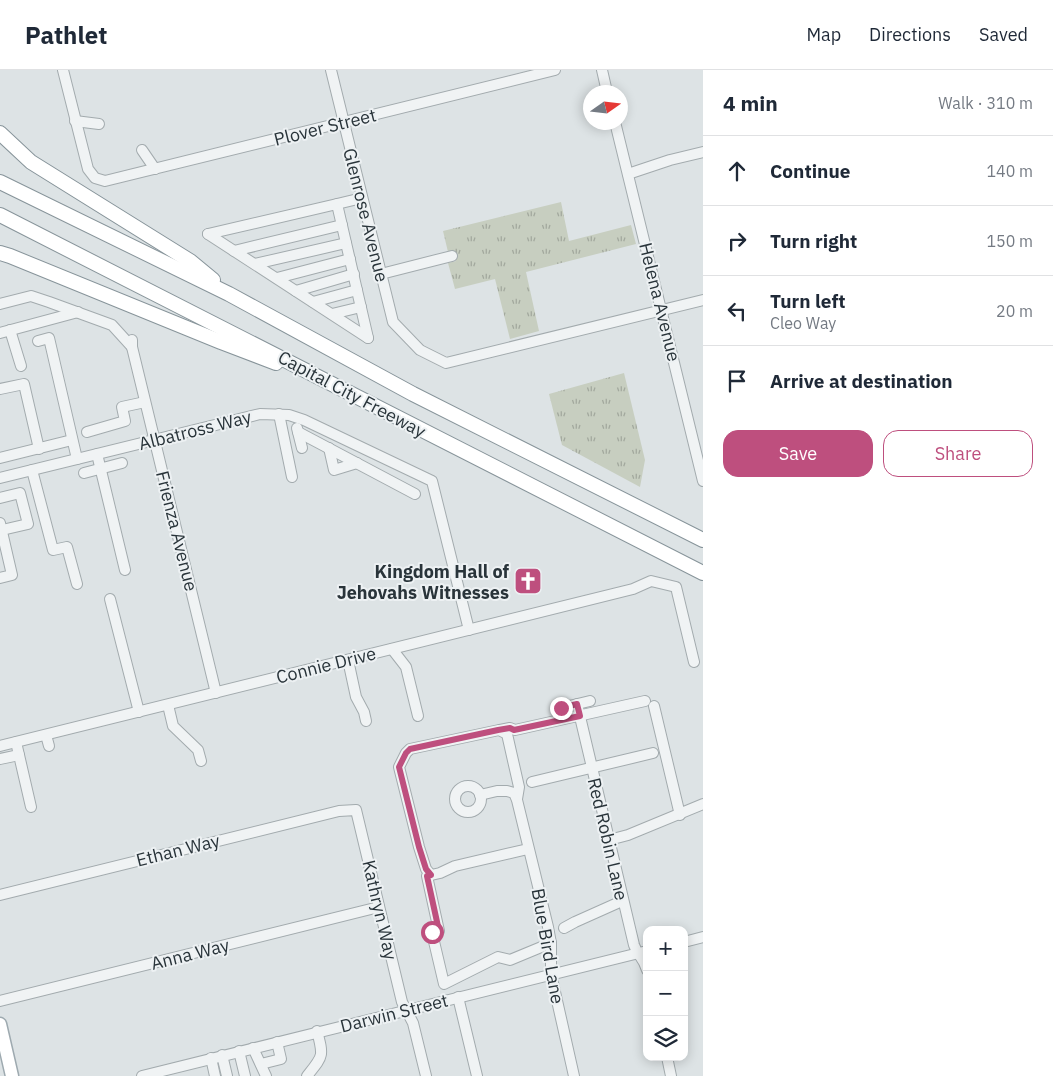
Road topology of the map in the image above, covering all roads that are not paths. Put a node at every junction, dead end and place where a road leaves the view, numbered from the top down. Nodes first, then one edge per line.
1 (63, 70) edge
2 (331, 70) edge
3 (555, 70) edge
4 (602, 70) edge
5 (606, 85) edge
6 (75, 121) junction
7 (344, 122) junction
8 (99, 124) dead end
9 (617, 130) edge
10 (0, 133) edge
11 (142, 150) dead end
12 (703, 152) edge
13 (155, 169) junction
14 (628, 174) junction
15 (0, 182) edge
16 (362, 198) junction
17 (337, 204) junction
18 (0, 214) edge
19 (342, 225) junction
20 (346, 243) junction
21 (234, 251) junction
22 (0, 253) edge
23 (452, 256) dead end
24 (350, 259) junction
25 (255, 264) junction
26 (354, 274) junction
27 (381, 274) junction
28 (277, 278) junction
29 (357, 290) junction
30 (296, 291) junction
31 (229, 294) junction
32 (703, 300) edge
33 (313, 302) junction
34 (0, 304) edge
35 (361, 307) junction
36 (662, 310) junction
37 (79, 312) junction
38 (332, 314) junction
39 (364, 320) junction
40 (349, 325) junction
41 (5, 331) edge
42 (38, 341) dead end
43 (21, 366) dead end
44 (313, 375) junction
45 (0, 389) edge
46 (145, 402) junction
47 (279, 414) junction
48 (294, 417) junction
49 (87, 432) dead end
50 (298, 432) junction
51 (72, 440) junction
52 (154, 440) junction
53 (350, 442) junction
54 (302, 448) dead end
55 (329, 448) junction
56 (39, 449) junction
57 (97, 454) junction
58 (341, 454) junction
59 (0, 458) edge
60 (77, 459) junction
61 (122, 463) dead end
62 (357, 463) junction
63 (399, 466) junction
64 (101, 468) junction
65 (32, 470) junction
66 (84, 473) dead end
67 (292, 477) dead end
68 (0, 478) edge
69 (388, 480) junction
70 (703, 481) edge
71 (415, 494) dead end
72 (0, 498) edge
73 (1, 526) edge
74 (703, 540) edge
75 (125, 570) dead end
76 (703, 573) edge
77 (0, 578) edge
78 (77, 584) dead end
79 (110, 598) dead end
80 (469, 630) junction
81 (392, 649) junction
82 (348, 660) junction
83 (694, 662) dead end
84 (216, 693) junction
85 (590, 701) dead end
86 (577, 704) junction
87 (168, 705) junction
88 (561, 708) dead end
89 (139, 712) junction
90 (418, 716) dead end
91 (580, 716) junction
92 (366, 721) dead end
93 (498, 730) junction
94 (46, 735) junction
95 (16, 742) junction
96 (0, 746) edge
97 (49, 746) dead end
98 (652, 753) dead end
99 (19, 755) junction
100 (0, 759) edge
101 (201, 762) dead end
102 (592, 767) junction
103 (532, 782) dead end
104 (480, 796) dead end
105 (517, 800) junction
106 (703, 804) edge
107 (31, 807) dead end
108 (356, 810) joint
109 (680, 815) junction
110 (609, 840) junction
111 (528, 849) junction
112 (431, 875) junction
113 (0, 895) edge
114 (622, 901) junction
115 (379, 908) junction
116 (564, 928) dead end
117 (703, 937) edge
118 (688, 941) edge
119 (551, 943) junction
120 (642, 952) edge
121 (551, 974) junction
122 (444, 984) junction
123 (458, 997) junction
124 (448, 999) junction
125 (0, 1001) edge
126 (405, 1010) junction
127 (0, 1024) edge
128 (318, 1031) junction
129 (277, 1042) junction
130 (253, 1048) junction
131 (239, 1051) junction
132 (222, 1055) junction
133 (211, 1058) junction
134 (668, 1061) edge
135 (261, 1064) junction
136 (12, 1076) edge
137 (142, 1076) edge
138 (214, 1076) edge
139 (227, 1076) edge
140 (245, 1076) edge
141 (266, 1076) edge
142 (307, 1076) edge
143 (426, 1076) edge
144 (477, 1076) edge
145 (574, 1076) edge
146 (671, 1076) edge

1 - 6 street
2 - 7 street, Glenrose Avenue
3 - 7 street, Plover Street
4 - 5 street
6 - 8 street
6 - 13 street, Plover Street
7 - 13 street, Plover Street
7 - 16 street, Glenrose Avenue
9 - 14 street, Helena Avenue
10 - 31 highway
11 - 13 street
12 - 14 street
14 - 36 street, Helena Avenue
15 - 31 highway, Capital City Freeway
16 - 17 street
16 - 27 street, Glenrose Avenue
17 - 19 street
17 - 21 street
18 - 44 highway, Capital City Freeway
19 - 20 street
19 - 21 street
20 - 24 street
20 - 25 street
21 - 25 street
22 - 44 highway
23 - 27 street
24 - 26 street
24 - 28 street
25 - 28 street
26 - 29 street
26 - 30 street
27 - 36 street, Glenrose Avenue
28 - 30 street
29 - 33 street
29 - 35 street
30 - 33 street
31 - 74 highway, Capital City Freeway
32 - 36 street
33 - 38 street
34 - 37 street
35 - 38 street
35 - 39 street
36 - 70 street, Helena Avenue
37 - 41 street
37 - 46 street, Frienza Avenue
38 - 40 street
39 - 40 street
39 - 40 street
41 - 43 street
42 - 51 street
44 - 76 highway, Capital City Freeway
45 - 56 street
46 - 49 street
46 - 52 street, Frienza Avenue
47 - 48 street, Albatross Way
47 - 52 street, Albatross Way
47 - 67 street
48 - 50 street
48 - 53 street, Albatross Way
50 - 54 street
50 - 55 street
51 - 56 street
51 - 60 street
52 - 57 street, Albatross Way
52 - 84 street, Frienza Avenue
53 - 58 street
53 - 63 street, Albatross Way
55 - 58 street
55 - 62 street
56 - 59 street
57 - 60 street, Albatross Way
57 - 64 street
58 - 62 street
60 - 65 street, Albatross Way
61 - 64 street
62 - 69 street
63 - 69 street
63 - 80 street
64 - 66 street
64 - 75 street
65 - 68 street, Albatross Way
65 - 78 street
69 - 71 street
72 - 73 street
73 - 77 street
79 - 89 street
80 - 81 street, Connie Drive
80 - 83 street, Connie Drive
81 - 82 street, Connie Drive
81 - 90 street
82 - 84 street, Connie Drive
82 - 92 street
84 - 87 street, Connie Drive
85 - 86 street
86 - 88 street
86 - 91 street, Red Robin Lane
87 - 89 street, Connie Drive
87 - 101 street
89 - 94 street, Connie Drive
91 - 93 street
91 - 102 street, Red Robin Lane
91 - 109 street
93 - 105 street, Blue Bird Lane
93 - 112 street
94 - 95 street, Connie Drive
94 - 97 street
95 - 96 street, Connie Drive
95 - 99 street
98 - 102 street
99 - 100 street
99 - 107 street
102 - 103 street
102 - 110 street, Red Robin Lane
104 - 105 street
105 - 111 street, Blue Bird Lane
106 - 109 street
108 - 113 street, Ethan Way
108 - 115 street, Kathryn Way
109 - 110 street
110 - 114 street, Red Robin Lane
111 - 112 street
111 - 119 street, Blue Bird Lane
112 - 122 street
114 - 116 street
114 - 120 street, Red Robin Lane
115 - 125 street, Anna Way
115 - 126 street, Kathryn Way
117 - 118 street
119 - 121 street, Blue Bird Lane
119 - 122 street
120 - 121 street, Darwin Street
121 - 123 street, Darwin Street
121 - 145 street, Blue Bird Lane
122 - 124 street
123 - 124 street, Darwin Street
123 - 144 street
124 - 126 street, Darwin Street
126 - 128 street, Darwin Street
126 - 143 street, Kathryn Way
127 - 136 main road
128 - 129 street, Darwin Street
128 - 142 street
129 - 130 street, Darwin Street
129 - 135 street
130 - 131 street, Darwin Street
130 - 135 street
131 - 132 street, Darwin Street
131 - 140 street
132 - 133 street, Darwin Street
132 - 139 street
133 - 137 street, Darwin Street
133 - 138 street
134 - 146 street
135 - 141 street

